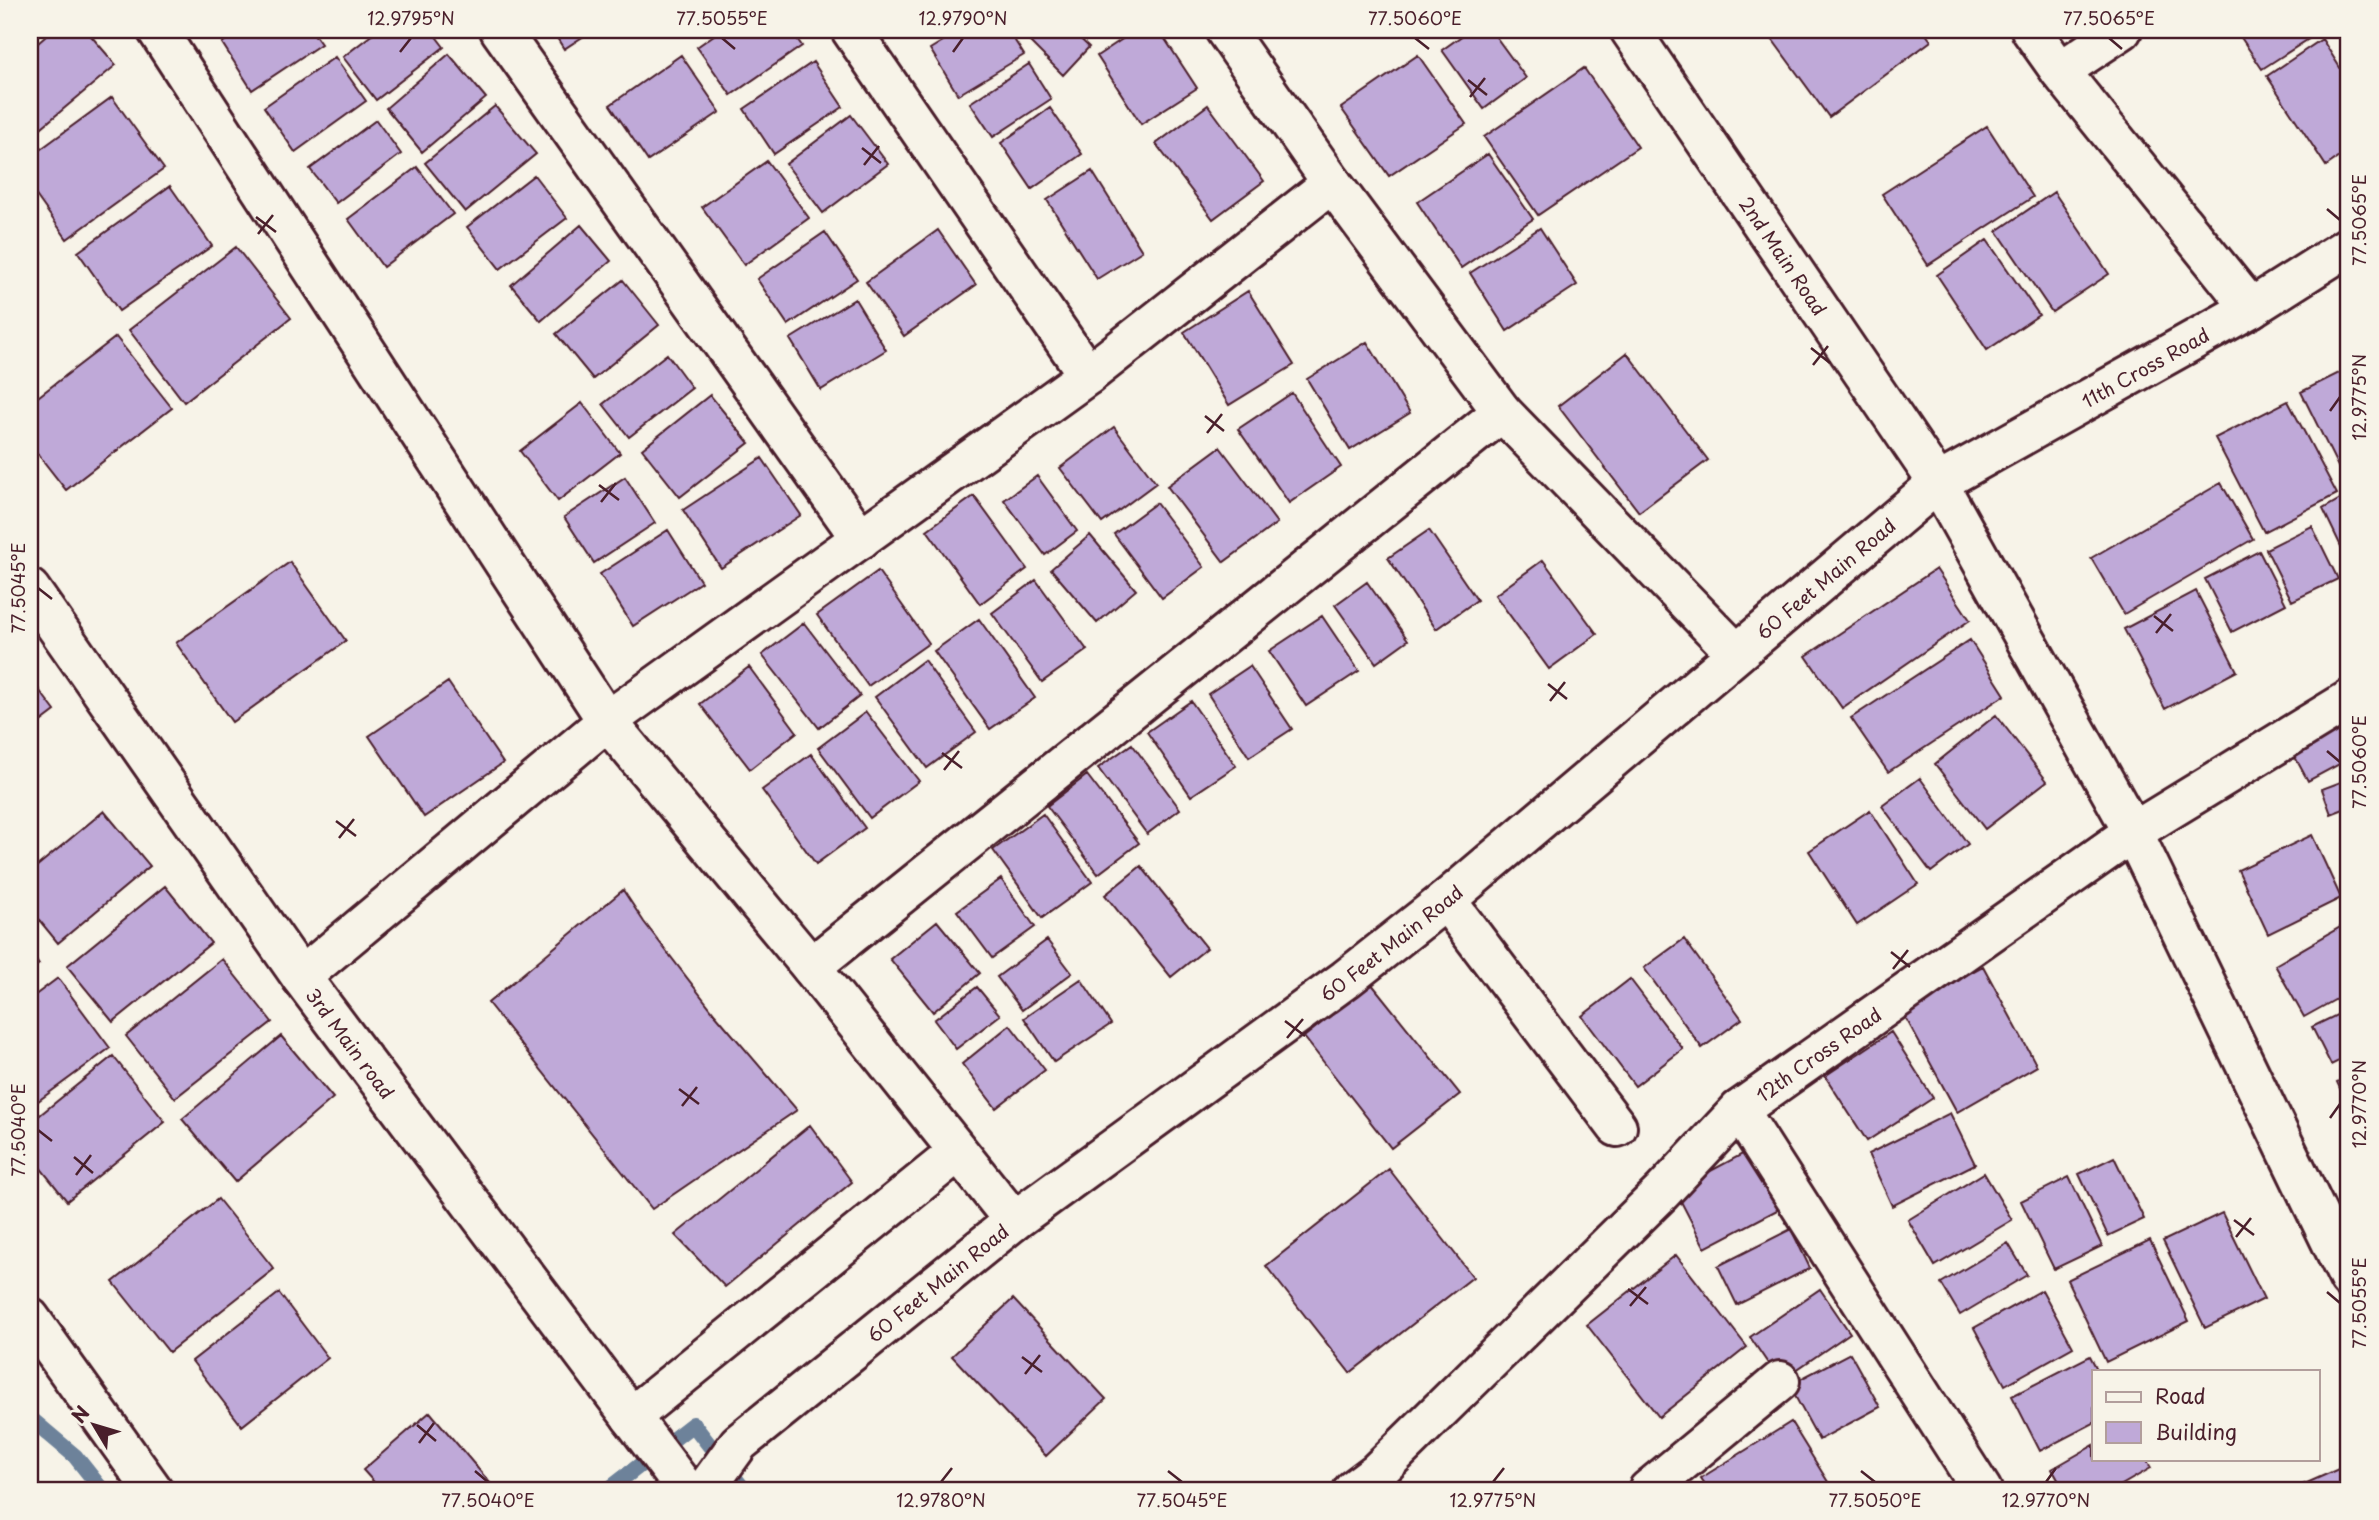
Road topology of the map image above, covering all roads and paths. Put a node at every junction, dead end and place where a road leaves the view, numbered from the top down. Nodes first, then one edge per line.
1 (157, 30) edge
2 (500, 30) edge
3 (850, 30) edge
4 (1225, 30) edge
5 (1630, 30) edge
6 (2031, 30) edge
7 (2122, 30) edge
8 (2060, 71) junction
9 (1332, 183) junction
10 (2349, 246) edge
11 (2251, 308) junction
12 (1088, 375) junction
13 (1502, 412) junction
14 (1938, 483) junction
15 (861, 538) junction
16 (30, 589) edge
17 (1737, 653) junction
18 (2349, 700) edge
19 (607, 721) junction
20 (2133, 832) junction
21 (1446, 900) junction
22 (811, 967) junction
23 (301, 976) junction
24 (1739, 1110) junction
25 (1617, 1127) dead end
26 (958, 1152) junction
27 (1014, 1221) junction
28 (2349, 1279) edge
29 (30, 1318) edge
30 (1780, 1381) dead end
31 (636, 1424) junction
32 (1373, 1484) edge
33 (693, 1485) edge
34 (153, 1490) edge
35 (1648, 1490) edge
36 (1982, 1490) edge

1 - 19 street
2 - 15 street
3 - 12 street
4 - 9 street
5 - 14 street, 2nd Main Road
6 - 8 street
7 - 8 street
8 - 11 street
9 - 12 street
9 - 13 street
10 - 11 street, 11th Cross Road
11 - 14 street, 11th Cross Road
12 - 15 street
13 - 17 street
13 - 22 street
14 - 17 street, 60 Feet Main Road
14 - 20 street, 2nd Main Road
15 - 19 street
16 - 23 street, 3rd Main road
17 - 21 street, 60 Feet Main Road
18 - 20 street, 12th Cross Road
19 - 22 street
19 - 23 street
20 - 24 street, 12th Cross Road
20 - 28 street, 2nd Main Road
21 - 25 street
21 - 27 street, 60 Feet Main Road
22 - 26 street
23 - 31 street, 3rd Main road
24 - 32 street, 12th Cross Road
24 - 36 street
26 - 27 street
26 - 31 street
27 - 33 street, 60 Feet Main Road
29 - 34 street
30 - 35 street
31 - 33 street, 3rd Main road

